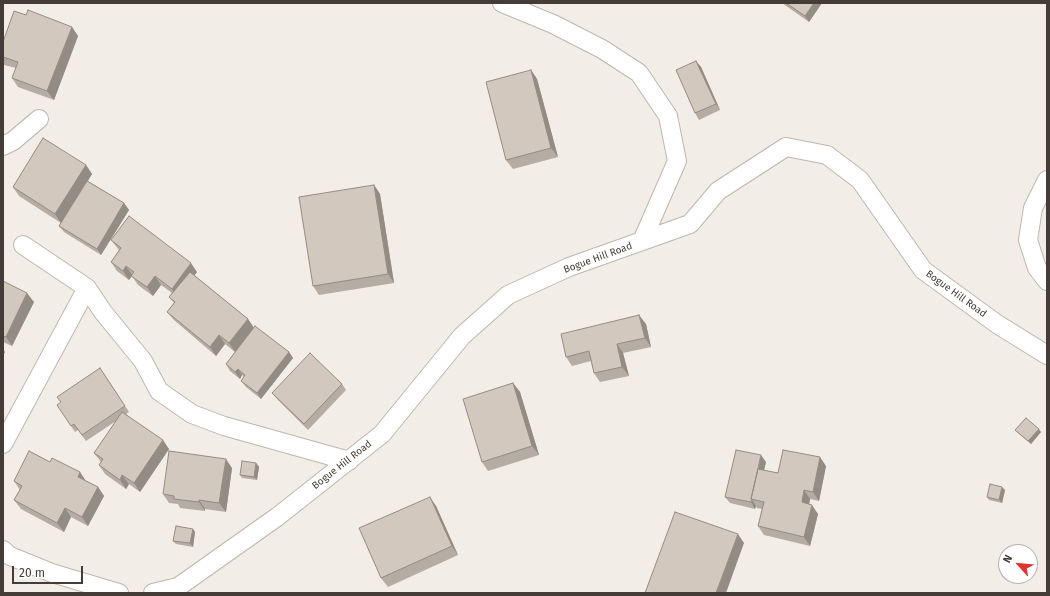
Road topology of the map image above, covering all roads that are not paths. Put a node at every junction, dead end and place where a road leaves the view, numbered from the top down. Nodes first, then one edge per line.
1 (502, 3) edge
2 (39, 119) dead end
3 (3, 146) edge
4 (1047, 180) edge
5 (642, 241) junction
6 (23, 245) dead end
7 (1047, 281) edge
8 (87, 288) junction
9 (1047, 355) edge
10 (3, 444) edge
11 (348, 461) junction
12 (3, 550) edge
13 (119, 593) edge
14 (153, 593) edge

1 - 5 street
2 - 3 street
4 - 7 street
5 - 9 street, Bogue Hill Road
5 - 11 street, Bogue Hill Road
6 - 8 street
8 - 10 street
8 - 11 street
11 - 14 street, Bogue Hill Road
12 - 13 street

